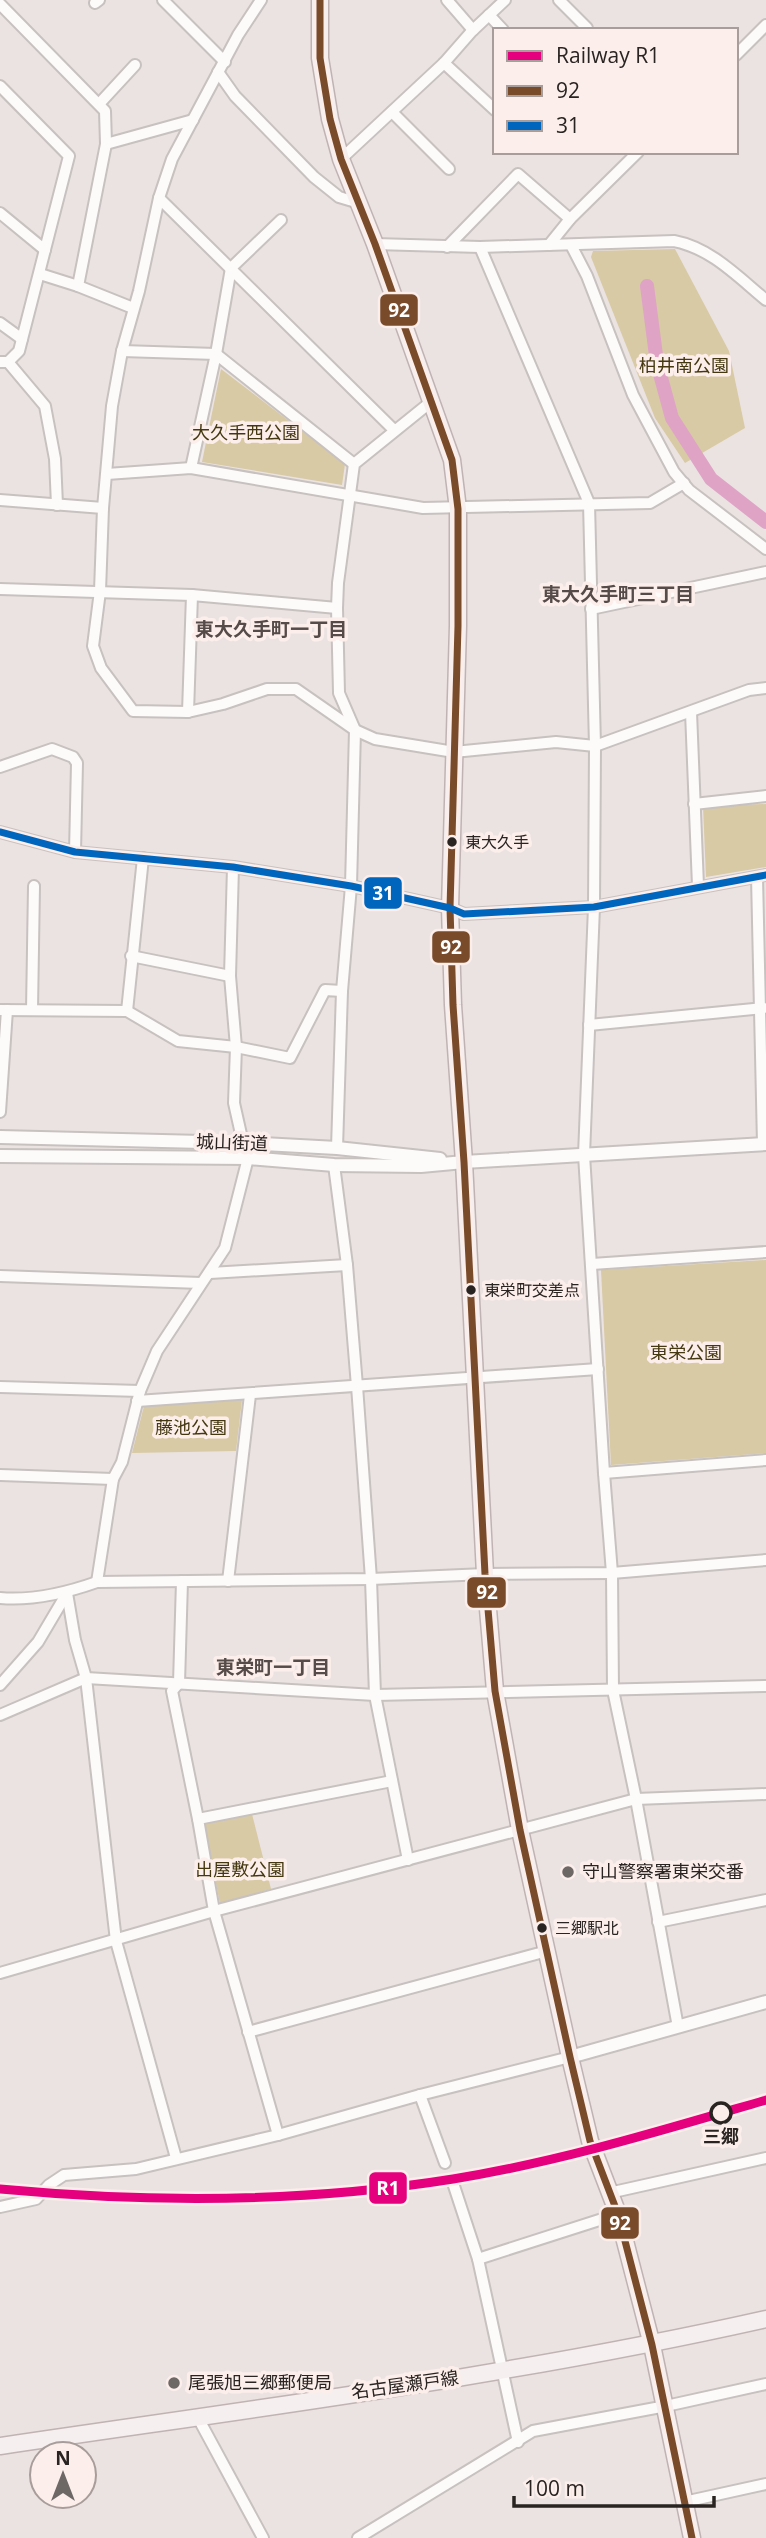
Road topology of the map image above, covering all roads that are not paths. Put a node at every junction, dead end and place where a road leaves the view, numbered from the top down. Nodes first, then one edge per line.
1 (163, 0) edge
2 (261, 0) edge
3 (320, 0) edge
4 (447, 0) edge
5 (505, 0) edge
6 (559, 0) edge
7 (1, 2) edge
8 (489, 15) junction
9 (766, 25) edge
10 (501, 28) edge
11 (587, 28) dead end
12 (473, 30) junction
13 (738, 53) edge
14 (444, 63) junction
15 (135, 65) dead end
16 (221, 67) junction
17 (0, 86) edge
18 (99, 104) junction
19 (493, 108) edge
20 (392, 112) junction
21 (193, 120) junction
22 (106, 144) junction
23 (636, 154) edge
24 (341, 159) junction
25 (449, 169) dead end
26 (159, 198) junction
27 (359, 203) junction
28 (0, 213) edge
29 (570, 219) junction
30 (281, 220) dead end
31 (375, 244) junction
32 (571, 244) junction
33 (550, 245) junction
34 (447, 247) junction
35 (480, 247) junction
36 (45, 250) junction
37 (231, 268) junction
38 (40, 274) junction
39 (78, 286) junction
40 (765, 298) edge
41 (133, 308) junction
42 (0, 323) edge
43 (22, 339) junction
44 (122, 351) junction
45 (216, 354) junction
46 (4, 362) edge
47 (432, 401) junction
48 (394, 430) junction
49 (354, 464) junction
50 (191, 468) junction
51 (107, 474) junction
52 (684, 483) junction
53 (351, 496) junction
54 (0, 500) edge
55 (589, 503) junction
56 (57, 505) junction
57 (103, 508) junction
58 (458, 509) junction
59 (766, 549) edge
60 (766, 572) edge
61 (0, 589) edge
62 (100, 591) junction
63 (192, 595) junction
64 (337, 608) junction
65 (591, 609) junction
66 (766, 688) edge
67 (188, 712) junction
68 (691, 712) junction
69 (355, 730) junction
70 (595, 746) junction
71 (454, 752) junction
72 (0, 767) edge
73 (766, 796) edge
74 (694, 804) junction
75 (0, 832) edge
76 (75, 852) junction
77 (143, 858) junction
78 (233, 867) junction
79 (762, 876) edge
80 (34, 886) dead end
81 (351, 886) junction
82 (698, 886) junction
83 (594, 907) junction
84 (450, 908) junction
85 (131, 956) junction
86 (230, 976) junction
87 (342, 991) junction
88 (762, 1008) edge
89 (3, 1010) edge
90 (32, 1010) junction
91 (127, 1011) junction
92 (589, 1025) junction
93 (236, 1047) junction
94 (0, 1112) edge
95 (0, 1138) edge
96 (243, 1143) junction
97 (764, 1144) edge
98 (337, 1148) junction
99 (584, 1155) junction
100 (0, 1156) edge
101 (248, 1158) junction
102 (464, 1162) junction
103 (334, 1165) junction
104 (766, 1252) edge
105 (592, 1264) junction
106 (347, 1265) junction
107 (210, 1273) junction
108 (0, 1276) edge
109 (201, 1283) junction
110 (598, 1369) junction
111 (475, 1378) junction
112 (357, 1386) junction
113 (0, 1387) edge
114 (250, 1395) junction
115 (139, 1396) junction
116 (766, 1461) edge
117 (604, 1473) junction
118 (0, 1475) edge
119 (113, 1479) junction
120 (766, 1560) edge
121 (612, 1573) junction
122 (485, 1574) junction
123 (371, 1580) junction
124 (182, 1581) junction
125 (228, 1581) junction
126 (97, 1582) junction
127 (67, 1593) junction
128 (0, 1598) edge
129 (86, 1678) junction
130 (179, 1683) junction
131 (0, 1685) edge
132 (766, 1686) edge
133 (613, 1690) junction
134 (495, 1691) junction
135 (375, 1695) junction
136 (0, 1715) edge
137 (392, 1780) junction
138 (766, 1794) edge
139 (636, 1799) junction
140 (198, 1819) junction
141 (520, 1830) junction
142 (408, 1860) junction
143 (766, 1900) edge
144 (214, 1911) junction
145 (658, 1922) junction
146 (116, 1941) junction
147 (547, 1951) junction
148 (0, 1973) edge
149 (766, 2002) edge
150 (678, 2027) junction
151 (248, 2032) junction
152 (570, 2057) junction
153 (420, 2095) junction
154 (278, 2135) junction
155 (176, 2158) junction
156 (766, 2158) edge
157 (445, 2163) dead end
158 (454, 2186) dead end
159 (609, 2193) junction
160 (0, 2207) edge
161 (618, 2214) junction
162 (478, 2259) junction
163 (766, 2319) edge
164 (652, 2345) junction
165 (503, 2371) junction
166 (766, 2384) edge
167 (666, 2406) junction
168 (198, 2416) junction
169 (518, 2442) junction
170 (0, 2446) edge
171 (766, 2484) edge
172 (684, 2502) junction
173 (263, 2538) edge
174 (358, 2538) edge
175 (692, 2538) edge

1 - 16 street
2 - 16 street
3 - 24 main road
4 - 12 street
5 - 8 street
6 - 11 street
7 - 18 street
8 - 10 street
8 - 12 street
9 - 13 street
12 - 14 street
14 - 19 street
14 - 20 street
15 - 18 street
16 - 21 street
16 - 27 street
17 - 36 street
18 - 22 street
20 - 24 street
20 - 25 street
21 - 22 street
21 - 26 street
22 - 39 street
23 - 29 street
24 - 27 main road
26 - 37 street
26 - 41 street
27 - 31 main road
28 - 36 street
29 - 33 street
29 - 34 street
30 - 37 street
31 - 34 street
31 - 47 main road
32 - 33 street
32 - 40 street
32 - 52 street
33 - 35 street
34 - 35 street
35 - 55 street
36 - 38 street
37 - 45 street
37 - 48 street
38 - 39 street
38 - 43 street
39 - 41 street
41 - 44 street
42 - 43 street
43 - 46 street
44 - 45 street
44 - 51 street
45 - 49 street
45 - 50 street
46 - 56 street
47 - 48 street
47 - 58 main road
48 - 49 street
49 - 53 street
50 - 51 street
50 - 53 street
51 - 57 street
52 - 55 street
52 - 59 street
53 - 58 street
53 - 64 street
54 - 56 street
55 - 58 street
55 - 65 street
56 - 57 street
57 - 62 street
58 - 71 main road
60 - 65 street
61 - 62 street
62 - 63 street
62 - 67 street
63 - 64 street
63 - 67 street
64 - 69 street
65 - 70 street
66 - 68 street
67 - 69 street
68 - 70 street
68 - 74 street
69 - 71 street
69 - 81 street
70 - 71 street
70 - 83 street
71 - 84 main road
72 - 76 street
73 - 74 street
74 - 82 street
75 - 76 street
76 - 77 street
77 - 78 street
77 - 85 street
78 - 81 street
78 - 86 street
79 - 82 street
79 - 88 street
80 - 90 street
81 - 84 street
81 - 87 street
82 - 83 street
83 - 84 street
83 - 92 street
84 - 102 main road
85 - 86 street
85 - 91 street
86 - 93 street
87 - 93 street
87 - 98 street
88 - 92 street
88 - 97 street
89 - 90 street
89 - 94 street
90 - 91 street
91 - 93 street
92 - 99 street
93 - 96 street
95 - 96 street, 城山街道
96 - 98 street, 城山街道
97 - 99 street, 城山街道
98 - 102 street, 城山街道
99 - 102 street, 城山街道
99 - 105 street
100 - 101 street, 城山街道
101 - 103 street, 城山街道
101 - 107 street
102 - 103 street, 城山街道
102 - 111 main road
103 - 106 street
104 - 105 street
105 - 110 street
106 - 107 street
106 - 112 street
107 - 109 street
108 - 109 street
109 - 115 street
110 - 111 street
110 - 117 street
111 - 112 street
111 - 122 main road
112 - 114 street
112 - 123 street
113 - 115 street
114 - 115 street
114 - 125 street
115 - 119 street
116 - 117 street
117 - 121 street
118 - 119 street
119 - 126 street
120 - 121 street
121 - 122 street
121 - 133 street
122 - 123 street
122 - 134 main road
123 - 125 street
123 - 135 street
124 - 125 street
124 - 126 street
124 - 130 street
126 - 127 street
127 - 128 street
127 - 129 street
127 - 131 street
129 - 130 street
129 - 136 street
129 - 146 street
130 - 135 street
130 - 140 street
132 - 133 street
133 - 134 street
133 - 139 street
134 - 135 street
134 - 141 main road
135 - 137 street
137 - 140 street
137 - 142 street
138 - 139 street
139 - 141 street
139 - 145 street
140 - 144 street
141 - 142 street
141 - 147 main road
142 - 144 street
143 - 145 street
144 - 146 street
144 - 151 street
145 - 150 street
146 - 148 street
146 - 155 street
147 - 151 street
147 - 152 main road
149 - 150 street
150 - 152 street
151 - 154 street
152 - 153 street
152 - 159 main road
153 - 154 street
153 - 157 street
154 - 155 street
155 - 160 street
156 - 159 street
158 - 162 street
159 - 161 main road
161 - 162 street
161 - 164 main road
162 - 165 street
163 - 164 main road, 名古屋瀬戸線
164 - 165 main road, 名古屋瀬戸線
164 - 167 main road
165 - 168 main road, 名古屋瀬戸線
165 - 169 street
166 - 167 street
167 - 169 street
167 - 172 main road
168 - 170 main road, 名古屋瀬戸線
168 - 173 street
169 - 174 street
171 - 172 street
172 - 175 main road

